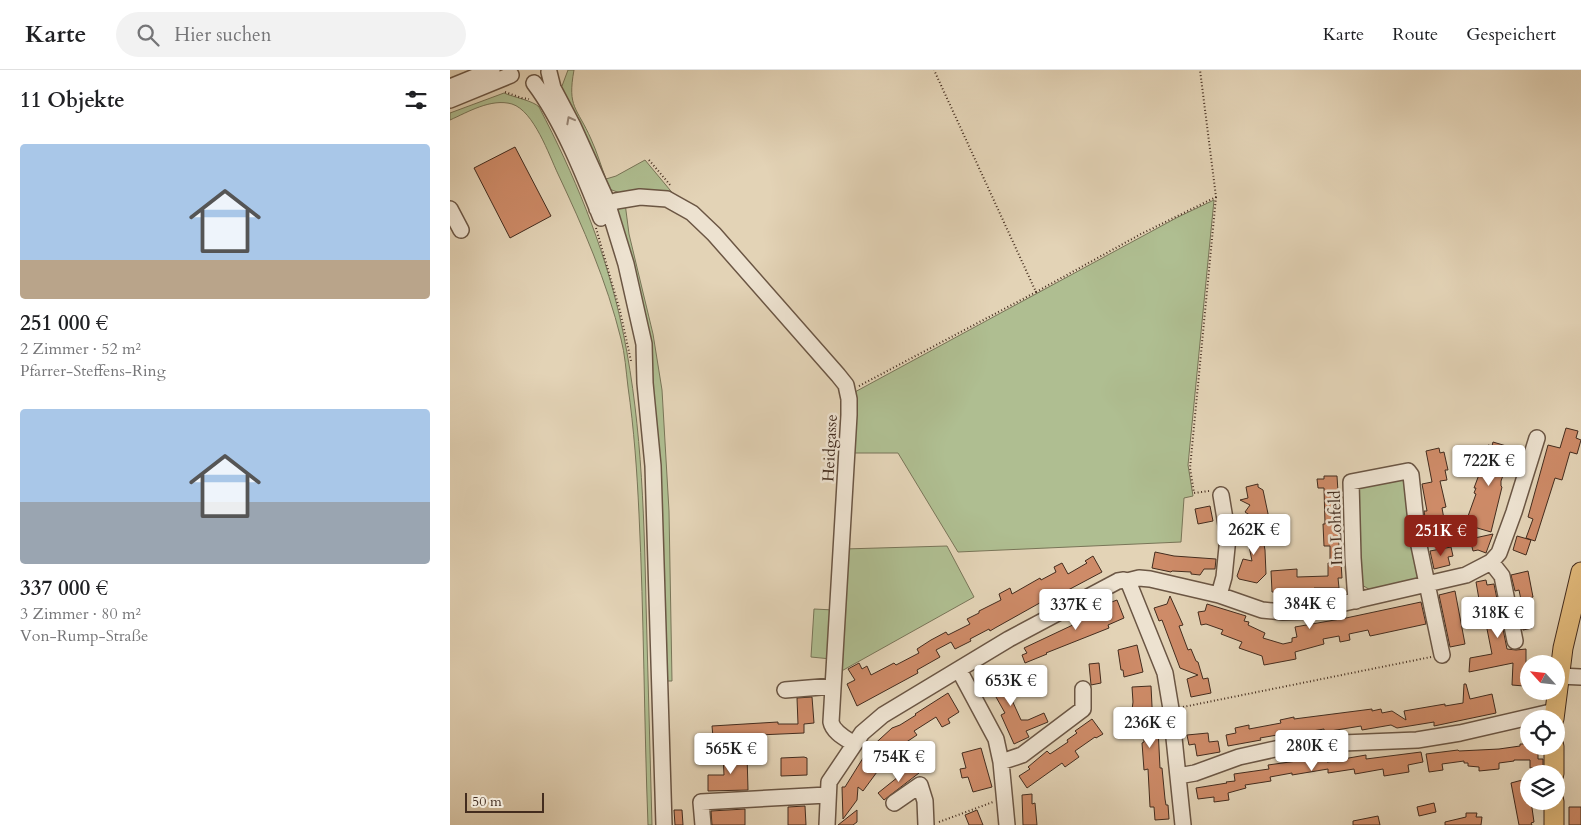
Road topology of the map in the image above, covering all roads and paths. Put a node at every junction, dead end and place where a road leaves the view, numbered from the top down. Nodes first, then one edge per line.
1 (492, 70) edge
2 (934, 70) edge
3 (1200, 70) edge
4 (549, 71) edge
5 (510, 73) edge
6 (534, 83) junction
7 (450, 87) edge
8 (501, 89) dead end
9 (536, 99) dead end
10 (450, 100) edge
11 (649, 160) dead end
12 (673, 189) dead end
13 (1216, 197) junction
14 (602, 207) junction
15 (450, 209) edge
16 (595, 227) dead end
17 (461, 230) dead end
18 (1036, 292) junction
19 (631, 361) dead end
20 (848, 392) junction
21 (1538, 438) dead end
22 (1221, 495) joint
23 (1495, 558) junction
24 (1579, 578) edge
25 (1127, 581) junction
26 (1427, 584) junction
27 (1219, 595) junction
28 (1356, 601) junction
29 (1515, 641) dead end
30 (1442, 655) joint
31 (1562, 655) edge
32 (959, 670) junction
33 (1565, 676) edge
34 (1581, 677) edge
35 (833, 686) junction
36 (1083, 689) dead end
37 (785, 690) dead end
38 (1171, 709) junction
39 (1520, 722) edge
40 (854, 744) junction
41 (1001, 762) junction
42 (1178, 776) junction
43 (827, 795) junction
44 (1005, 798) junction
45 (894, 803) dead end
46 (1554, 810) edge
47 (664, 825) edge
48 (703, 825) edge
49 (827, 825) edge
50 (926, 825) edge
51 (1007, 825) edge
52 (1182, 825) edge
53 (1554, 825) edge

1 - 7 street
2 - 18 path
3 - 13 path
4 - 6 street
14 -> 4 street
5 - 6 street
5 - 10 street
6 - 14 street
8 - 9 path
11 - 12 path
13 - 18 path
13 - 22 path
14 - 20 street, Heidgasse
14 - 47 street
15 - 17 street
16 - 19 path
18 - 20 path
20 - 35 street, Heidgasse
21 - 23 street
22 - 27 street
23 - 26 street
23 - 29 street
24 - 31 main road
25 - 27 street
25 - 32 street
25 - 38 street
26 - 28 street
26 - 28 street, Im Lohfeld
26 - 30 street
27 - 28 street
30 - 38 path
32 - 40 street
32 - 41 street
33 - 34 street
35 - 37 street
35 - 40 street, Heidgasse
36 - 41 street
38 - 42 street
39 - 42 street
40 - 43 street
41 - 44 street
42 - 52 street
43 - 48 street
43 - 49 street
44 - 50 path
44 - 51 street
45 - 50 street
46 - 53 main road

